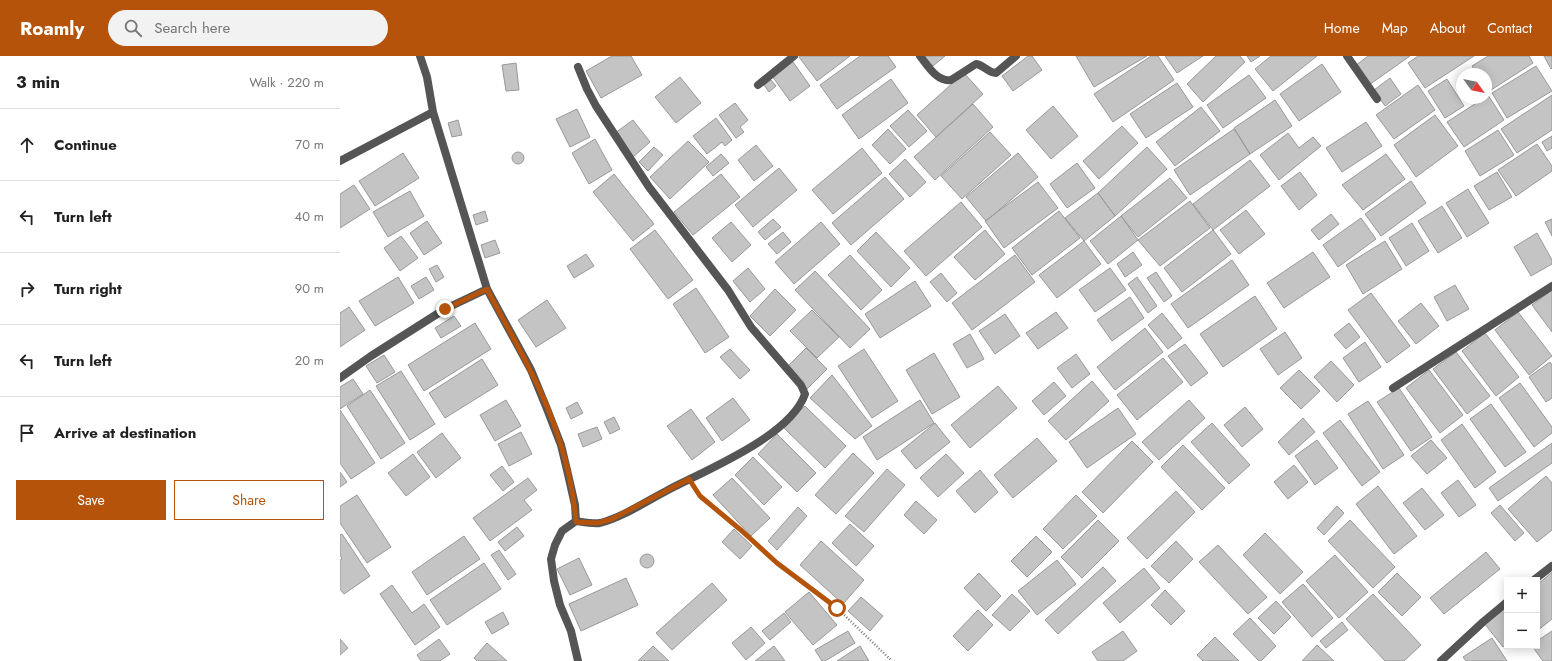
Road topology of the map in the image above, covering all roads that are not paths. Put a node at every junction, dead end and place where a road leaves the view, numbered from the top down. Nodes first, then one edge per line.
1 (420, 56) edge
2 (794, 56) edge
3 (920, 56) edge
4 (1016, 56) edge
5 (1347, 56) edge
6 (578, 67) dead end
7 (758, 85) dead end
8 (1377, 99) dead end
9 (433, 112) junction
10 (340, 162) edge
11 (1552, 286) edge
12 (487, 289) junction
13 (340, 378) edge
14 (1393, 388) dead end
15 (576, 522) junction
16 (1552, 566) edge
17 (1538, 577) edge
18 (1504, 604) edge
19 (578, 661) edge
20 (1441, 661) edge

1 - 9 street
2 - 7 street
3 - 4 street
5 - 8 street
6 - 15 street
9 - 10 street
9 - 12 street
11 - 14 street
12 - 13 street
12 - 15 street
15 - 19 street
16 - 17 street
18 - 20 street

